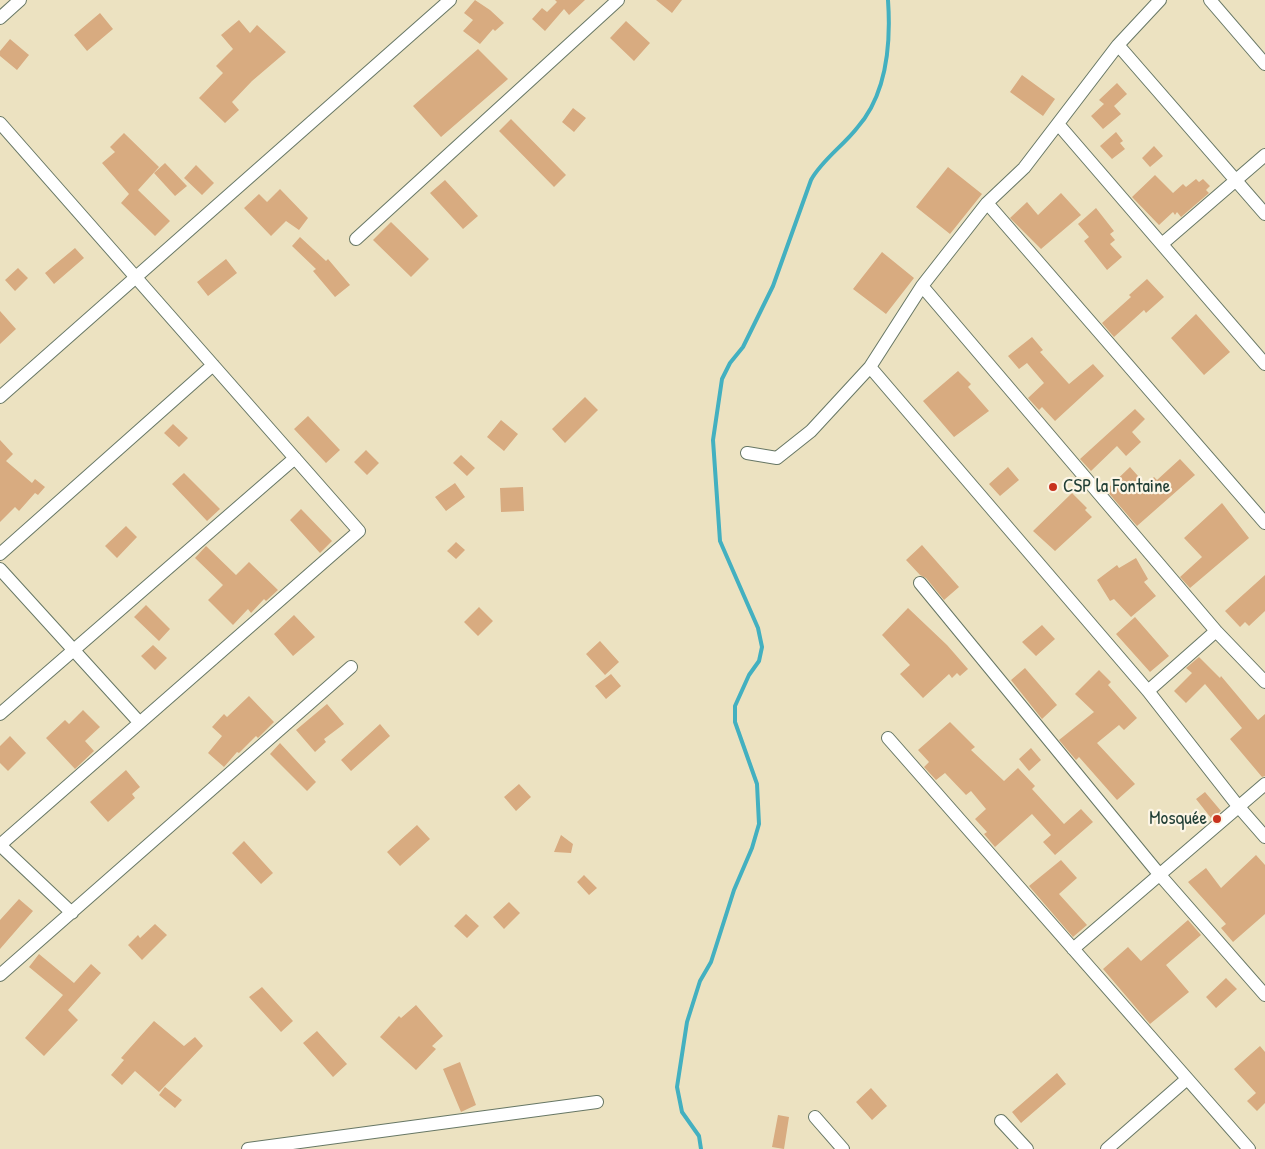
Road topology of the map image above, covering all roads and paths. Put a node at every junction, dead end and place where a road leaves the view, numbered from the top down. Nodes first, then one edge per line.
1 (20, 0) edge
2 (450, 0) edge
3 (618, 0) edge
4 (1160, 0) edge
5 (1210, 0) edge
6 (0, 18) edge
7 (1118, 45) junction
8 (1265, 64) edge
9 (0, 123) edge
10 (1058, 124) junction
11 (1265, 156) edge
12 (1236, 180) junction
13 (987, 202) junction
14 (1265, 214) edge
15 (356, 239) dead end
16 (1162, 244) junction
17 (136, 277) junction
18 (922, 286) junction
19 (1265, 364) edge
20 (213, 365) junction
21 (870, 366) junction
22 (0, 397) edge
23 (747, 454) dead end
24 (296, 458) junction
25 (1265, 523) edge
26 (0, 554) edge
27 (0, 569) edge
28 (920, 583) dead end
29 (1216, 631) junction
30 (74, 650) junction
31 (351, 667) dead end
32 (1265, 682) edge
33 (1148, 691) junction
34 (0, 714) edge
35 (139, 722) junction
36 (888, 738) dead end
37 (1265, 784) edge
38 (1238, 806) junction
39 (1265, 837) edge
40 (0, 845) edge
41 (1159, 874) junction
42 (72, 914) junction
43 (1073, 949) junction
44 (0, 975) edge
45 (1265, 995) edge
46 (1187, 1079) junction
47 (597, 1102) dead end
48 (815, 1117) dead end
49 (1001, 1121) dead end
50 (248, 1149) edge
51 (843, 1149) edge
52 (1027, 1149) edge
53 (1107, 1149) edge
54 (1248, 1149) edge

1 - 6 street
2 - 17 street
3 - 15 street
4 - 7 street
5 - 8 street
7 - 10 street
7 - 12 street
9 - 17 street
10 - 13 street
10 - 16 street
11 - 12 street
12 - 14 street
12 - 16 street
13 - 18 street
13 - 25 street
16 - 19 street
17 - 20 street
17 - 22 street
18 - 21 street
18 - 29 street
20 - 24 street
20 - 26 street
21 - 23 street
21 - 33 street
24 - 30 street
24 - 35 street
27 - 30 street
28 - 41 street
29 - 32 street
29 - 33 street
30 - 34 street
30 - 35 street
31 - 42 street
33 - 38 street
35 - 40 street
36 - 43 street
37 - 38 street
38 - 39 street
38 - 41 street
40 - 42 street
41 - 43 street
41 - 45 street
42 - 44 street
43 - 46 street
46 - 53 street
46 - 54 street
47 - 50 street
48 - 51 street
49 - 52 street

